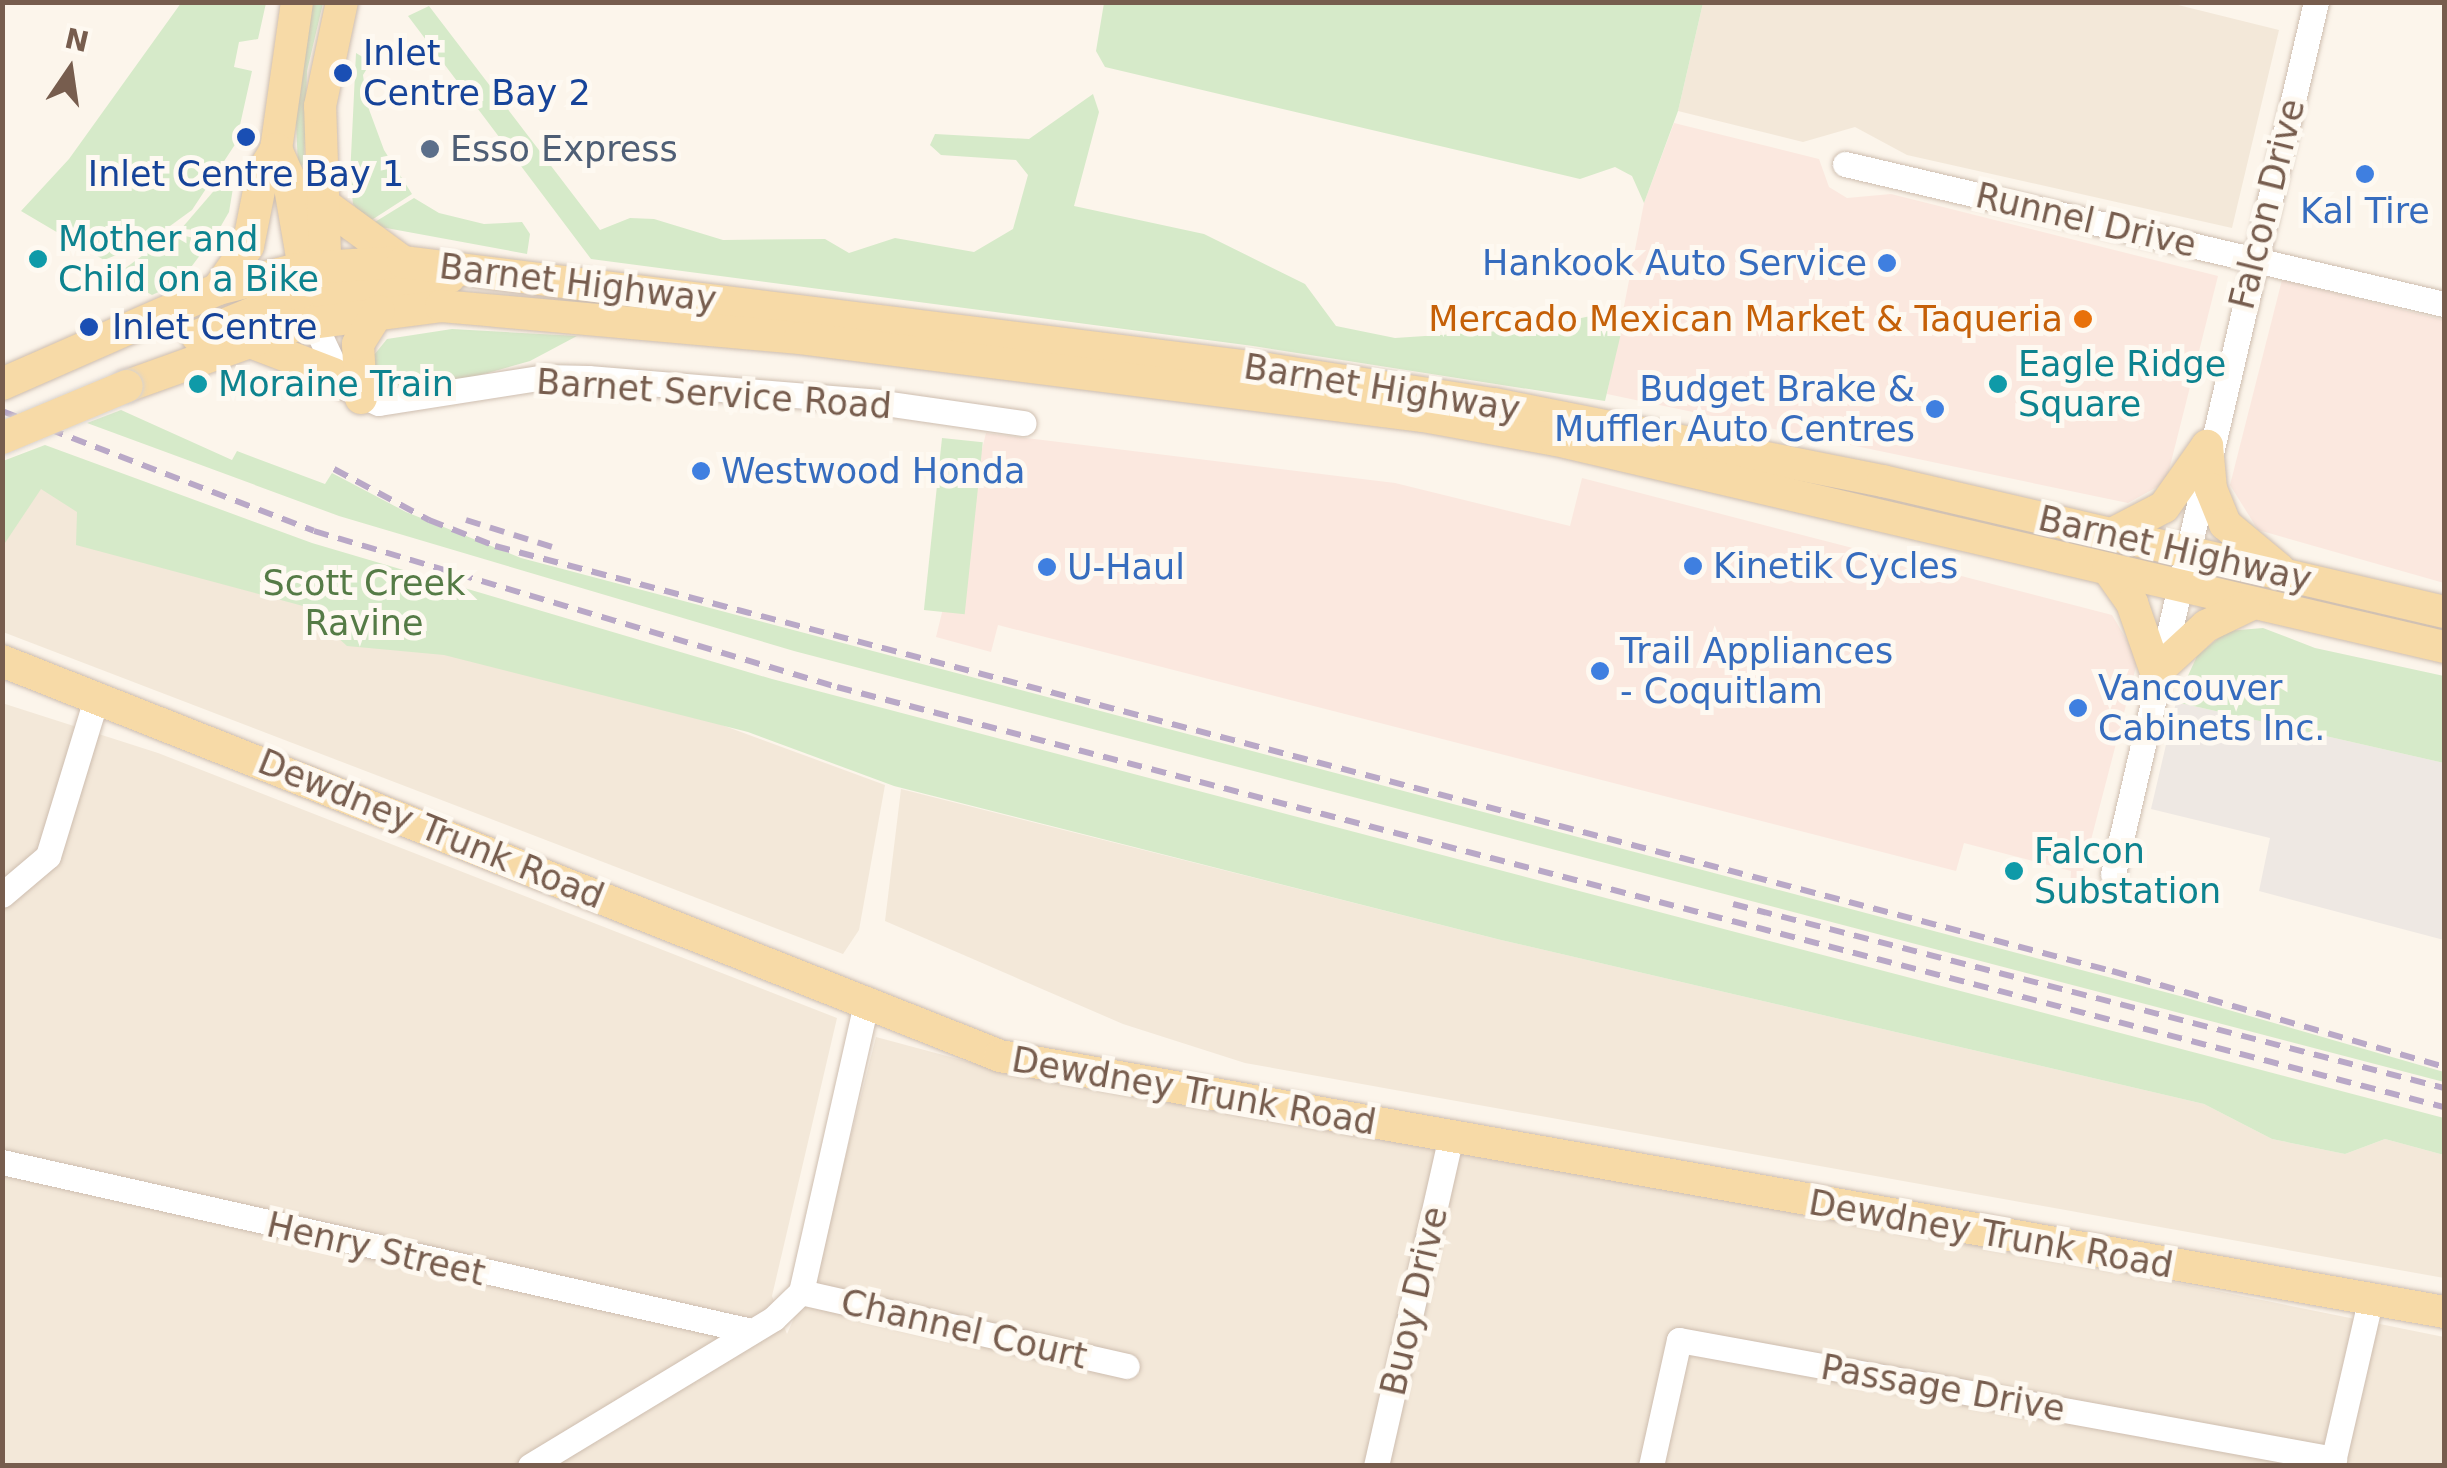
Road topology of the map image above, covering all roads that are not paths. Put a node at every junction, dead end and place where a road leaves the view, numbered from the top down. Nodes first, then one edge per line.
1 (297, 2) edge
2 (342, 2) edge
3 (2316, 2) edge
4 (276, 150) junction
5 (1845, 164) dead end
6 (320, 202) junction
7 (2251, 258) junction
8 (402, 262) junction
9 (478, 271) junction
10 (218, 289) junction
11 (318, 300) junction
12 (2444, 304) edge
13 (378, 311) junction
14 (245, 340) junction
15 (334, 374) junction
16 (116, 381) junction
17 (2, 384) edge
18 (360, 398) junction
19 (2, 421) edge
20 (1023, 423) dead end
21 (2, 438) edge
22 (2208, 446) junction
23 (2114, 534) junction
24 (2184, 551) junction
25 (2108, 568) junction
26 (2286, 574) junction
27 (2176, 584) junction
28 (2254, 603) junction
29 (2444, 612) edge
30 (2444, 647) edge
31 (2, 661) edge
32 (2156, 672) junction
33 (98, 696) junction
34 (2112, 874) dead end
35 (2, 895) edge
36 (866, 1004) junction
37 (1451, 1137) junction
38 (2, 1162) edge
39 (801, 1292) junction
40 (2370, 1302) junction
41 (2444, 1312) edge
42 (751, 1331) junction
43 (1127, 1366) dead end
44 (2333, 1462) edge
45 (530, 1466) edge
46 (1376, 1466) edge
47 (1652, 1466) edge

1 - 4 main road
2 - 6 main road
3 - 7 street, Falcon Drive
4 - 10 main road
4 - 11 main road
5 - 7 street, Runnel Drive
6 - 8 main road
6 - 11 main road
7 - 12 street, Runnel Drive
7 - 22 street, Falcon Drive
8 - 9 main road, Barnet Highway
8 - 11 main road, Barnet Highway
9 - 11 main road
9 - 23 main road, Barnet Highway
10 - 11 main road
10 - 17 main road
11 - 13 main road, Barnet Highway
11 - 14 main road
11 - 15 street
11 - 16 main road
13 - 18 main road
13 - 25 main road, Barnet Highway
14 - 15 main road
14 - 16 main road
15 - 18 street
16 - 19 main road
16 - 21 main road, bridge
18 - 20 street, Barnet Service Road
22 - 23 main road
22 - 24 street, Falcon Drive
22 - 26 main road
23 - 24 main road, Barnet Highway
24 - 26 main road, Barnet Highway
24 - 27 street, Falcon Drive
25 - 27 main road, Barnet Highway
25 - 32 main road
26 - 29 main road, Barnet Highway
27 - 28 main road, Barnet Highway
27 - 32 street, Falcon Drive
28 - 30 main road, Barnet Highway
28 - 32 main road
31 - 33 main road, Dewdney Trunk Road
32 - 34 street, Falcon Drive
33 - 35 street
33 - 36 main road, Dewdney Trunk Road
36 - 37 main road, Dewdney Trunk Road
36 - 39 street
37 - 40 main road, Dewdney Trunk Road
37 - 46 street, Buoy Drive
38 - 42 street, Henry Street
39 - 42 street
39 - 43 street, Channel Court
40 - 41 main road, Dewdney Trunk Road
40 - 44 street
42 - 45 street
44 - 47 street, Passage Drive

